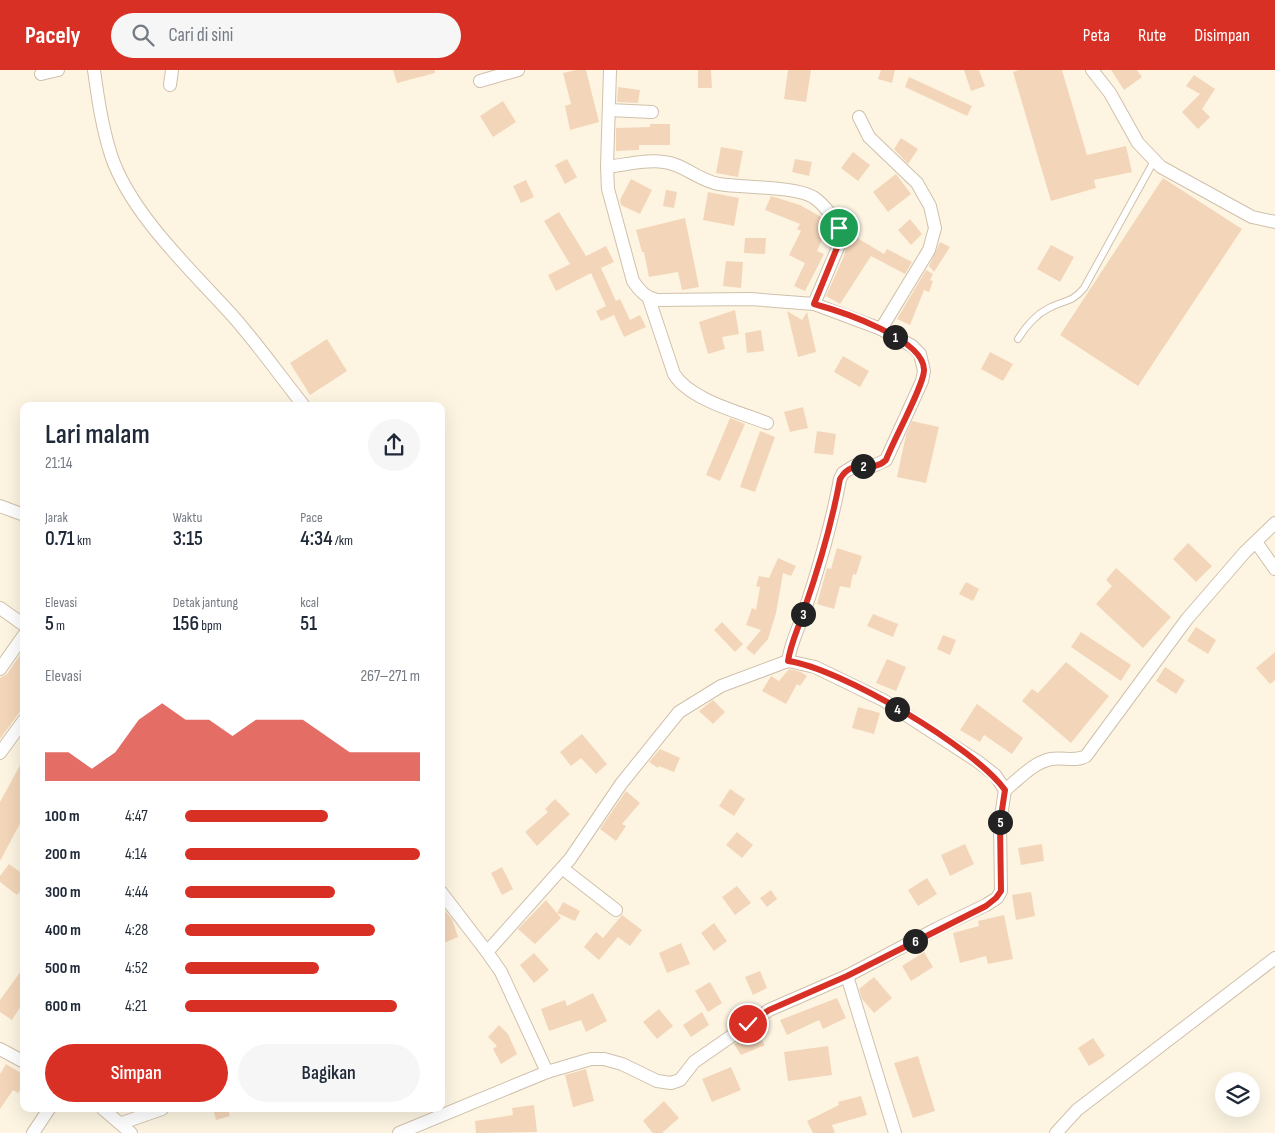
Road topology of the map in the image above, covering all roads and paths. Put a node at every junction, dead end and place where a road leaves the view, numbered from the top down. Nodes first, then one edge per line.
1 (58, 70) edge
2 (94, 70) edge
3 (172, 70) edge
4 (518, 70) edge
5 (610, 70) edge
6 (1092, 70) edge
7 (41, 74) dead end
8 (480, 81) dead end
9 (170, 86) dead end
10 (608, 110) junction
11 (652, 112) dead end
12 (859, 117) dead end
13 (1154, 161) junction
14 (607, 167) junction
15 (1275, 222) edge
16 (649, 298) junction
17 (814, 304) junction
18 (881, 329) junction
19 (1018, 339) dead end
20 (301, 402) edge
21 (768, 423) dead end
22 (0, 506) edge
23 (20, 514) edge
24 (1275, 523) edge
25 (1256, 542) junction
26 (1275, 569) edge
27 (0, 608) edge
28 (20, 622) edge
29 (20, 641) edge
30 (788, 661) junction
31 (0, 669) edge
32 (20, 726) edge
33 (0, 753) edge
34 (1005, 790) junction
35 (562, 868) junction
36 (445, 897) edge
37 (616, 910) dead end
38 (487, 952) junction
39 (1275, 958) edge
40 (847, 976) junction
41 (0, 1049) edge
42 (20, 1060) edge
43 (547, 1072) junction
44 (47, 1112) edge
45 (107, 1112) edge
46 (156, 1112) edge
47 (127, 1128) edge
48 (33, 1133) edge
49 (399, 1133) edge
50 (895, 1133) edge
51 (1056, 1133) edge

1 - 7 street
2 - 20 street
3 - 9 street
4 - 8 street
5 - 10 street
6 - 13 street
10 - 11 street
10 - 14 street
12 - 18 street
13 - 15 street
13 - 19 lane
14 - 16 street
14 - 17 street
16 - 17 street
16 - 21 street
17 - 18 street
18 - 30 street
22 - 23 street
24 - 25 street
25 - 26 street
25 - 34 street
27 - 28 street
29 - 31 street
30 - 34 street
30 - 35 street
32 - 33 street
34 - 40 street
35 - 37 street
35 - 38 street
36 - 38 street
38 - 43 street
39 - 51 street
40 - 43 street
40 - 50 street
41 - 42 street
43 - 49 street
44 - 48 street
45 - 47 street
46 - 47 street

